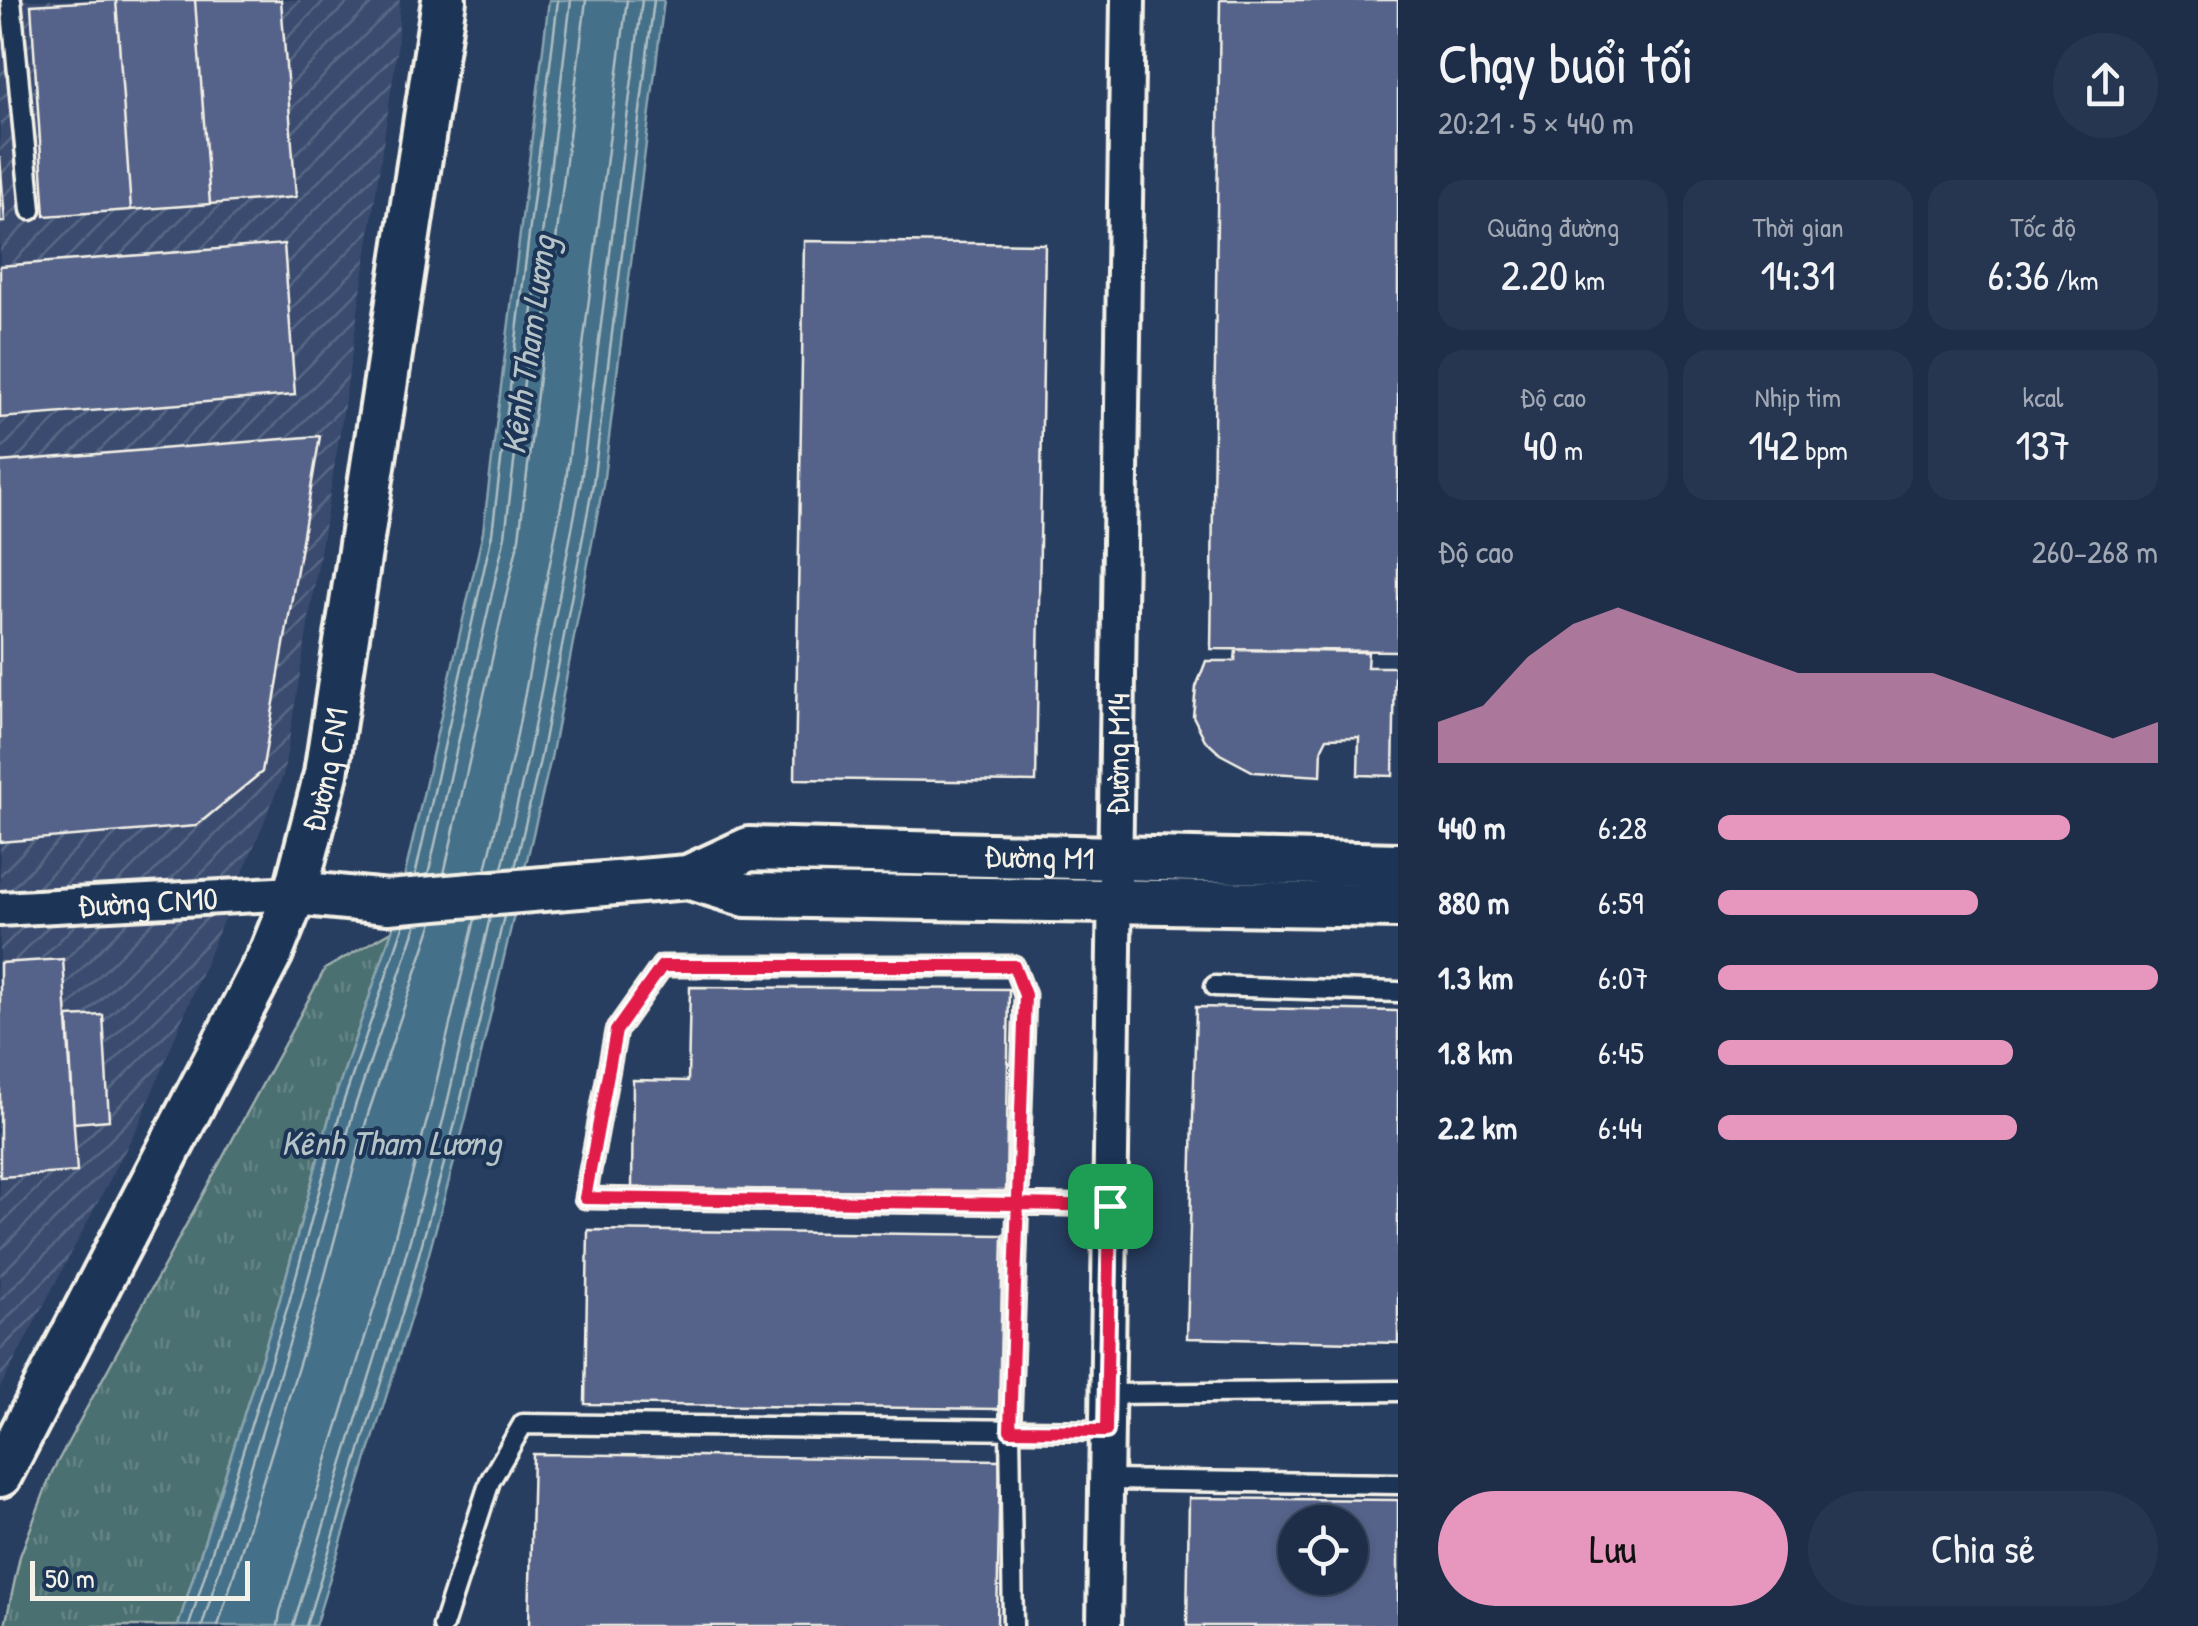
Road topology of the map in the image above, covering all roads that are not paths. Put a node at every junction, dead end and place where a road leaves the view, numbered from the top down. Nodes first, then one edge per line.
1 (11, 0) edge
2 (444, 0) edge
3 (1128, 0) edge
4 (31, 210) dead end
5 (1115, 858) junction
6 (1398, 865) edge
7 (688, 878) junction
8 (294, 893) junction
9 (1114, 902) junction
10 (1398, 906) edge
11 (0, 909) edge
12 (1215, 986) dead end
13 (1398, 992) edge
14 (1018, 1204) junction
15 (1110, 1206) junction
16 (1398, 1392) edge
17 (1106, 1394) junction
18 (1010, 1430) junction
19 (1106, 1431) junction
20 (0, 1475) edge
21 (1106, 1480) junction
22 (1398, 1484) edge
23 (443, 1626) edge
24 (1013, 1626) edge
25 (1104, 1626) edge

1 - 4 lane
2 - 8 street, Đường CN1
3 - 5 street, Đường M14
5 - 6 street, Đường M1
5 - 7 street, Đường M1
5 - 9 street, Đường M14
7 - 8 street, Đường M1
7 - 9 street, Đường M1
8 - 11 street, Đường CN10
8 - 20 street, Đường CN1
9 - 10 street, Đường M1
9 - 15 street, Đường M14
12 - 13 lane
14 - 14 lane
14 - 15 lane
14 - 18 lane
15 - 17 street, Đường M14
16 - 17 lane
17 - 19 street, Đường M14
18 - 19 lane
18 - 23 lane
18 - 24 lane
19 - 21 street, Đường M14
21 - 22 lane
21 - 25 street, Đường M14

